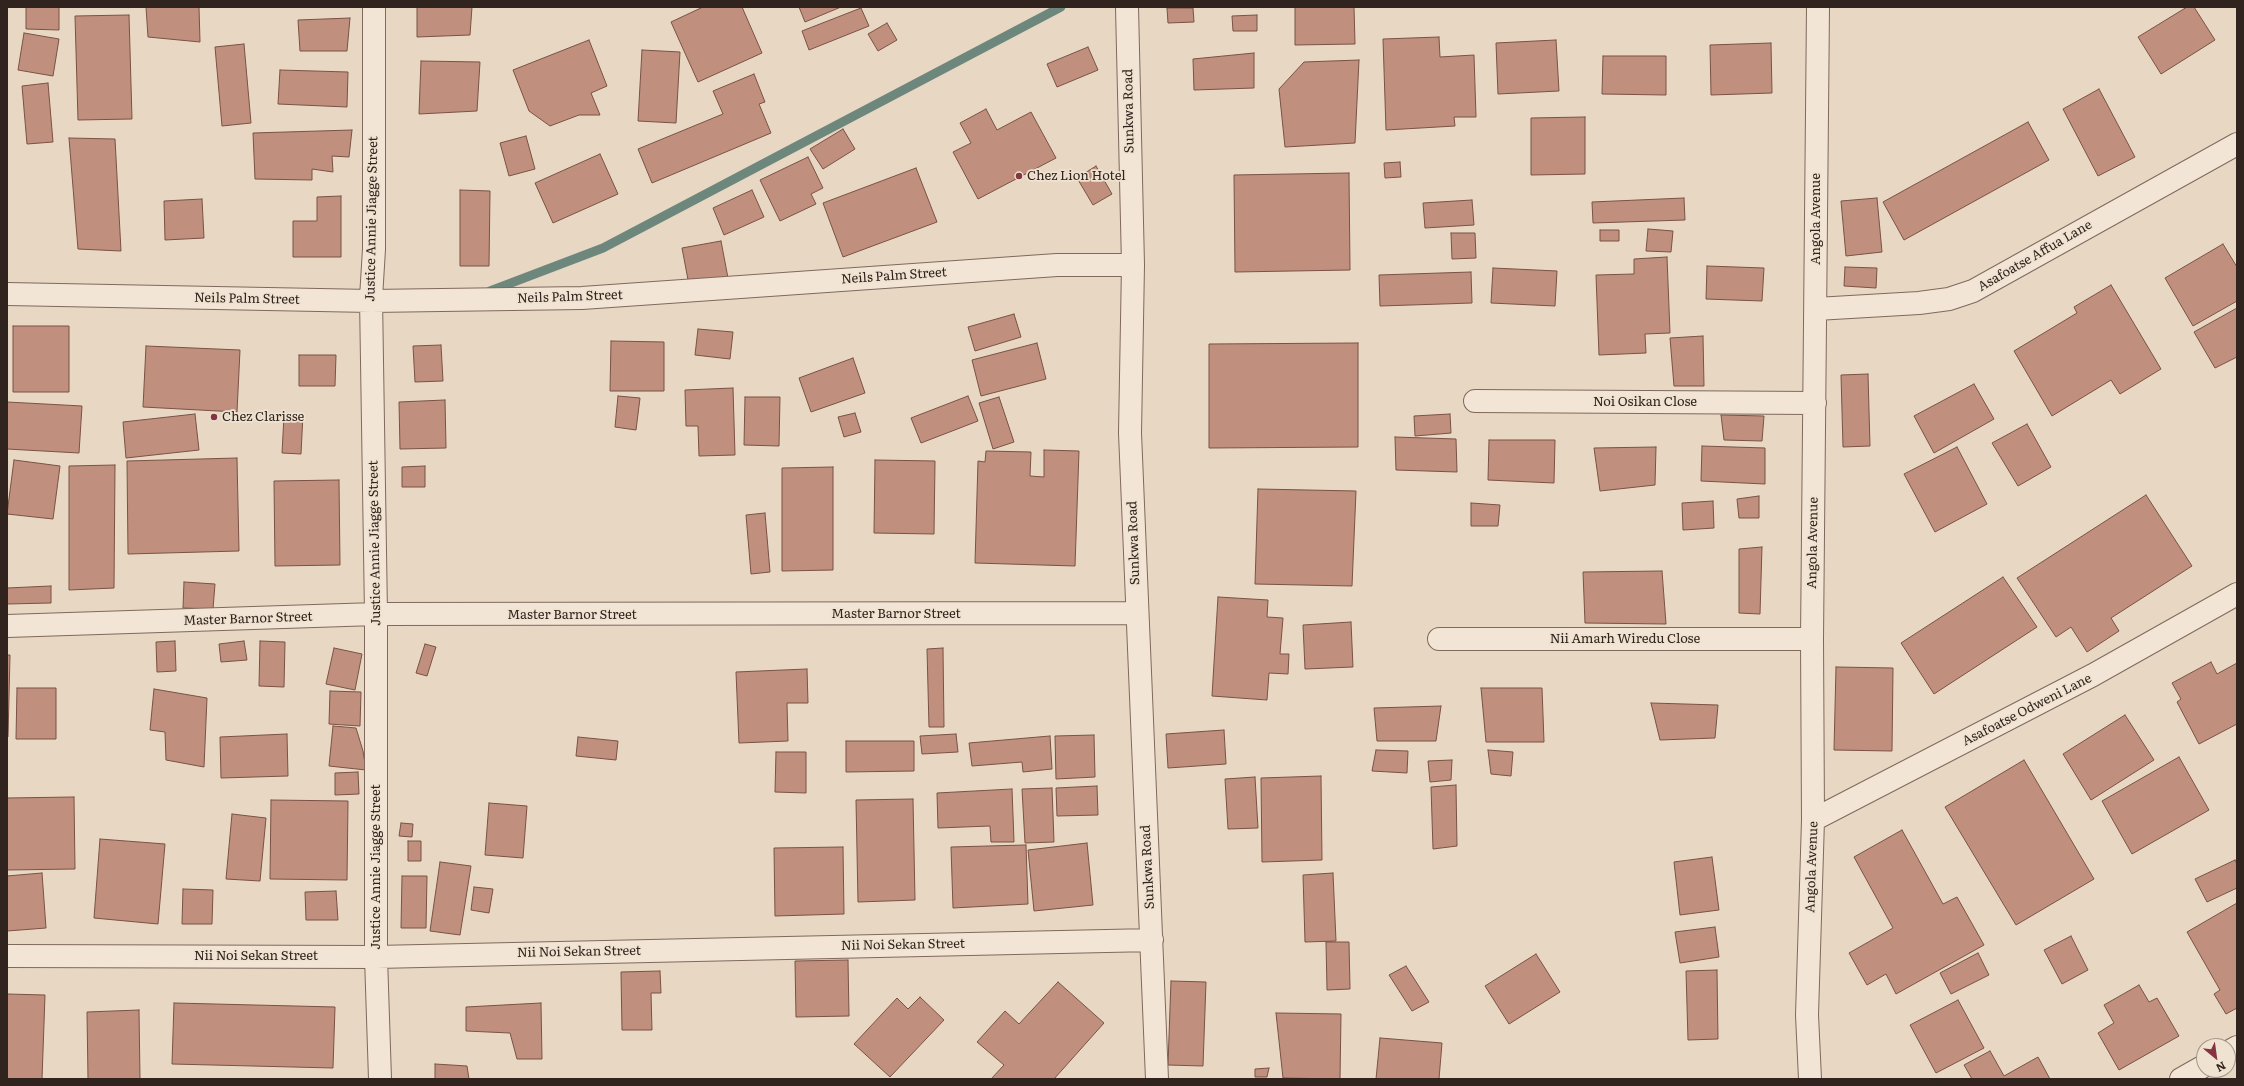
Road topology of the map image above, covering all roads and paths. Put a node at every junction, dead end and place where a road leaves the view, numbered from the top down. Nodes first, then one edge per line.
1 (374, 7) edge
2 (1127, 7) edge
3 (1818, 7) edge
4 (2237, 144) edge
5 (1133, 265) junction
6 (7, 294) edge
7 (371, 299) junction
8 (1816, 309) junction
9 (1475, 401) dead end
10 (1815, 403) junction
11 (2237, 594) edge
12 (1136, 613) junction
13 (376, 614) junction
14 (7, 626) edge
15 (1438, 639) dead end
16 (1812, 639) junction
17 (1814, 820) junction
18 (1152, 940) junction
19 (7, 956) edge
20 (376, 957) junction
21 (2196, 1071) edge
22 (380, 1079) edge
23 (1157, 1079) edge
24 (1810, 1079) edge
25 (2181, 1079) edge

1 - 7 street, Justice Annie Jiagge Street
2 - 5 street, Sunkwa Road
3 - 8 street, Angola Avenue
4 - 8 street, Asafoatse Affua Lane
5 - 7 street, Neils Palm Street
5 - 12 street, Sunkwa Road
6 - 7 street, Neils Palm Street
7 - 13 street, Justice Annie Jiagge Street
8 - 10 street, Angola Avenue
9 - 10 street, Noi Osikan Close
10 - 16 street, Angola Avenue
11 - 17 street, Asafoatse Odweni Lane
12 - 13 street, Master Barnor Street
12 - 18 street, Sunkwa Road
13 - 14 street, Master Barnor Street
13 - 20 street, Justice Annie Jiagge Street
15 - 16 street, Nii Amarh Wiredu Close
16 - 17 street, Angola Avenue
17 - 24 street, Angola Avenue
18 - 20 street, Nii Noi Sekan Street
18 - 23 street, Sunkwa Road
19 - 20 street, Nii Noi Sekan Street
20 - 22 street, Justice Annie Jiagge Street
21 - 25 street

